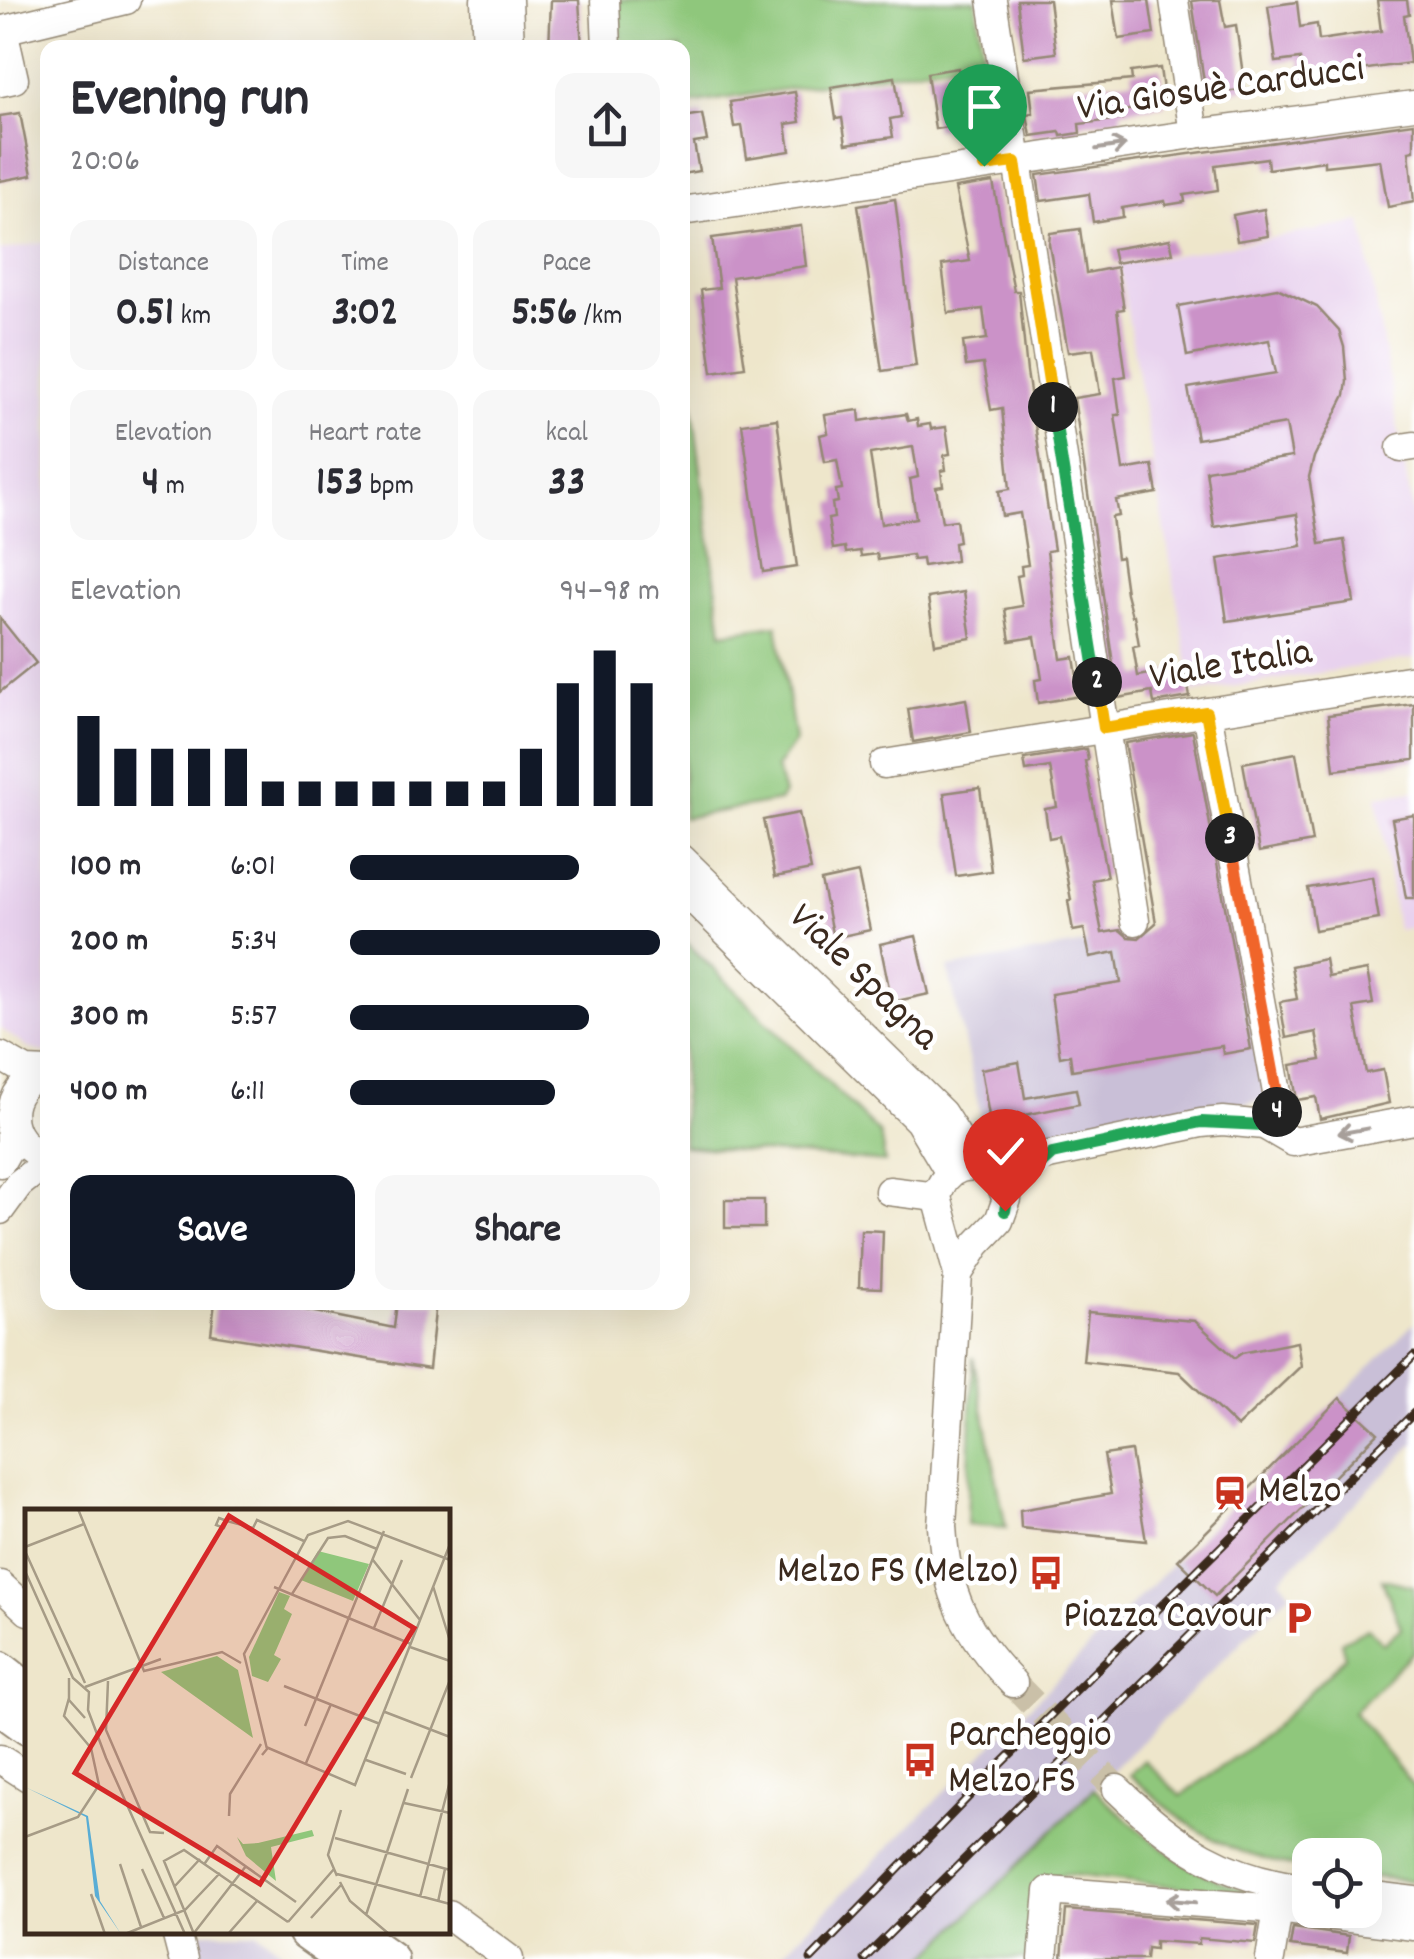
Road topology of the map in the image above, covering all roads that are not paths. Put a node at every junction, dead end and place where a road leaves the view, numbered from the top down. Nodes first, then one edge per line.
1 (126, 0) edge
2 (485, 0) edge
3 (508, 0) edge
4 (605, 0) edge
5 (992, 0) edge
6 (1174, 0) edge
7 (2, 30) edge
8 (487, 40) edge
9 (510, 40) edge
10 (607, 40) edge
11 (0, 82) edge
12 (1414, 105) edge
13 (1194, 134) junction
14 (1015, 162) junction
15 (690, 211) edge
16 (1414, 679) edge
17 (1206, 712) junction
18 (1104, 728) junction
19 (884, 764) dead end
20 (690, 867) edge
21 (690, 896) edge
22 (1134, 921) dead end
23 (0, 1056) edge
24 (40, 1072) edge
25 (40, 1074) edge
26 (6, 1112) edge
27 (1414, 1120) edge
28 (1264, 1125) junction
29 (40, 1154) edge
30 (1047, 1156) junction
31 (0, 1163) edge
32 (40, 1165) edge
33 (958, 1184) junction
34 (889, 1191) dead end
35 (1007, 1199) junction
36 (0, 1210) edge
37 (991, 1229) junction
38 (958, 1274) junction
39 (0, 1586) edge
40 (25, 1608) edge
41 (0, 1669) edge
42 (1013, 1683) tunnel mouth
43 (25, 1688) edge
44 (0, 1707) edge
45 (25, 1725) edge
46 (0, 1760) edge
47 (25, 1775) edge
48 (1117, 1789) tunnel mouth
49 (1292, 1885) edge
50 (1382, 1897) edge
51 (1414, 1901) edge
52 (1278, 1909) junction
53 (450, 1915) edge
54 (1414, 1926) edge
55 (176, 1934) edge
56 (309, 1934) edge
57 (355, 1934) edge
58 (182, 1959) edge
59 (344, 1959) edge
60 (390, 1959) edge
61 (509, 1959) edge
62 (1044, 1959) edge
63 (1270, 1959) edge

1 - 7 street
2 - 8 street
3 - 9 street
4 - 10 street
5 - 14 street
6 - 13 street
7 - 11 street
12 - 13 street, Via Giosuè Carducci
14 -> 13 street, Via Giosuè Carducci
14 - 15 street, Via Giosuè Carducci
14 - 18 street
16 - 17 street, Viale Italia
17 - 18 street, Viale Italia
17 - 28 street
18 - 19 street, Viale Italia
18 - 22 street
20 - 33 street, Viale Spagna
21 - 33 street, Viale Spagna
23 - 24 street
25 - 26 street
26 - 29 street
26 - 31 street
27 -> 28 street
28 - 30 street
30 - 33 street
30 - 35 street
32 - 36 street
33 - 34 street
33 - 35 street
33 - 37 street
33 - 38 street
35 - 37 street
37 - 38 street
38 - 42 street
39 - 40 street
41 - 43 main road
44 - 45 main road
46 - 47 street
48 - 49 street
50 - 51 street
52 - 54 street
52 -> 62 street
52 - 63 street
53 - 61 street
55 - 58 street
56 - 59 main road
57 - 60 main road

